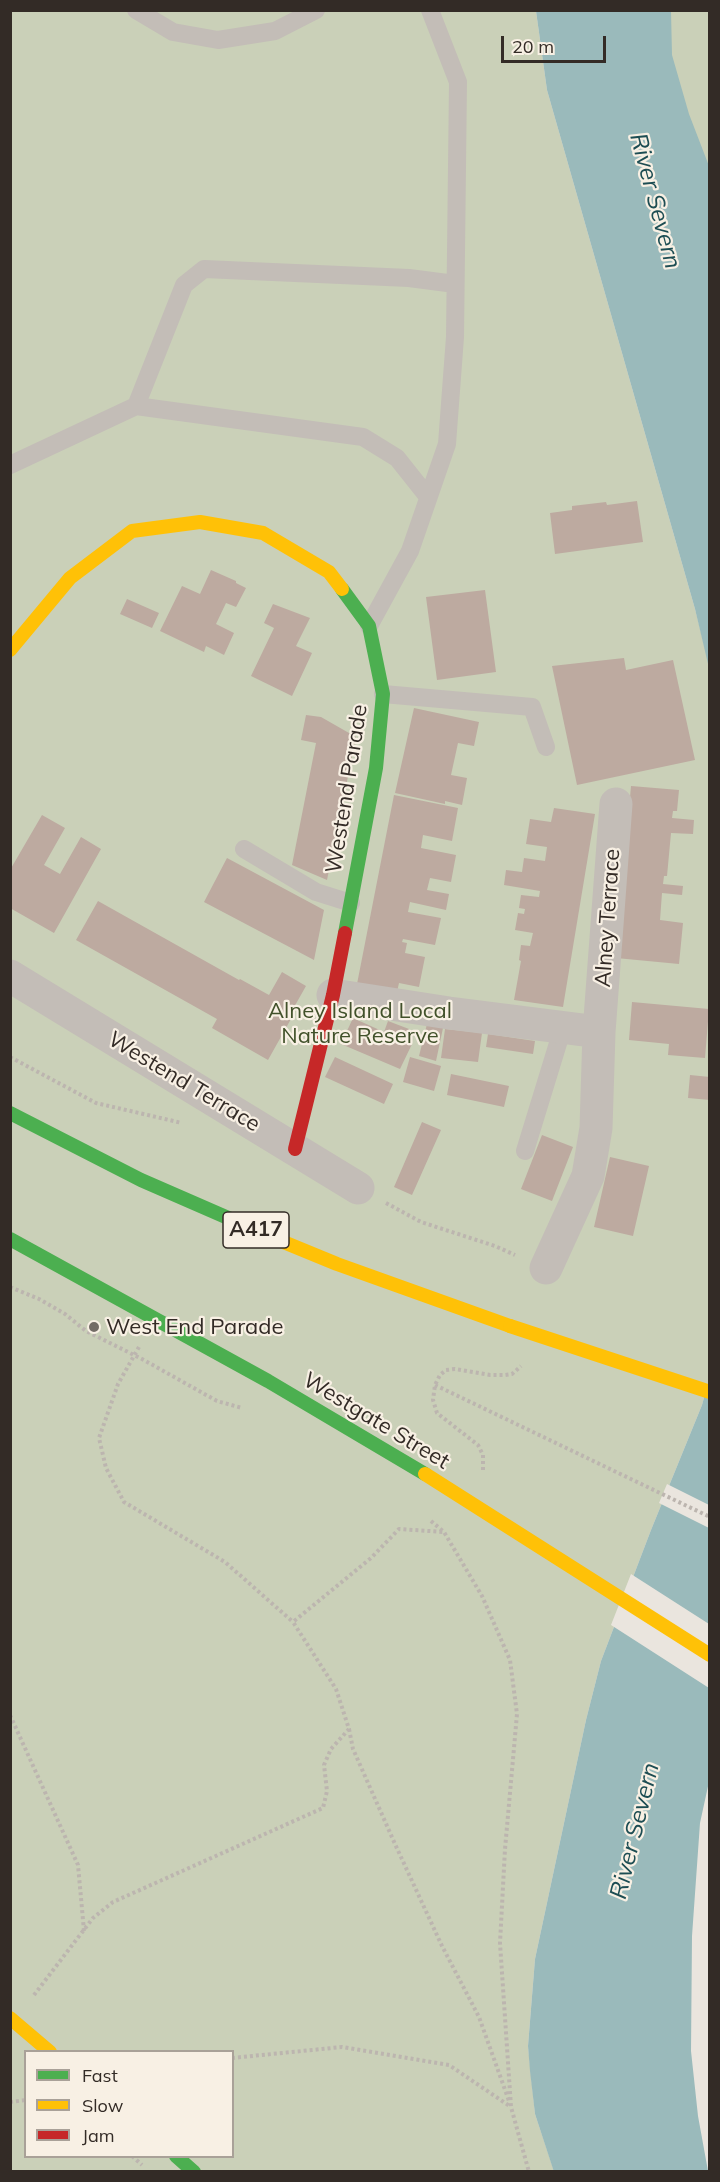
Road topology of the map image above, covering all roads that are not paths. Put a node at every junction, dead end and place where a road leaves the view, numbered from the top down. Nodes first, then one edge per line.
1 (136, 10) edge
2 (316, 10) edge
3 (430, 10) edge
4 (455, 284) junction
5 (136, 406) junction
6 (10, 465) edge
7 (428, 497) junction
8 (369, 626) junction
9 (10, 650) edge
10 (383, 694) junction
11 (546, 747) dead end
12 (616, 804) dead end
13 (243, 849) dead end
14 (351, 903) junction
15 (10, 976) edge
16 (333, 995) junction
17 (562, 1027) junction
18 (599, 1032) junction
19 (10, 1113) edge
20 (296, 1149) junction
21 (525, 1151) dead end
22 (358, 1188) road end
23 (10, 1239) edge
24 (10, 1256) edge
25 (43, 1258) junction
26 (546, 1268) road end
27 (710, 1392) edge
28 (710, 1655) edge
29 (10, 2018) edge
30 (48, 2050) edge
31 (177, 2158) edge
32 (194, 2172) edge

1 - 2 lane
3 - 4 lane
4 - 5 lane
4 - 7 lane
5 - 6 lane
5 - 7 lane
7 - 8 lane
8 - 9 main road, Westend Parade
8 - 10 main road, Westend Parade
10 - 11 lane
10 - 14 main road, Westend Parade
12 - 18 street, Alney Terrace
13 - 14 lane
14 - 16 main road, Westend Parade
15 - 20 street, Westend Terrace
16 - 17 street
16 - 20 main road, Westend Parade
17 - 18 street
17 - 21 lane
18 - 26 street, Alney Terrace
19 - 27 main road, A417, bridge
20 - 22 street, Westend Terrace
23 - 25 main road, Westgate Street
24 - 25 main road
25 - 28 main road, Westgate Street, bridge
29 - 30 main road, bridge
31 - 32 main road

